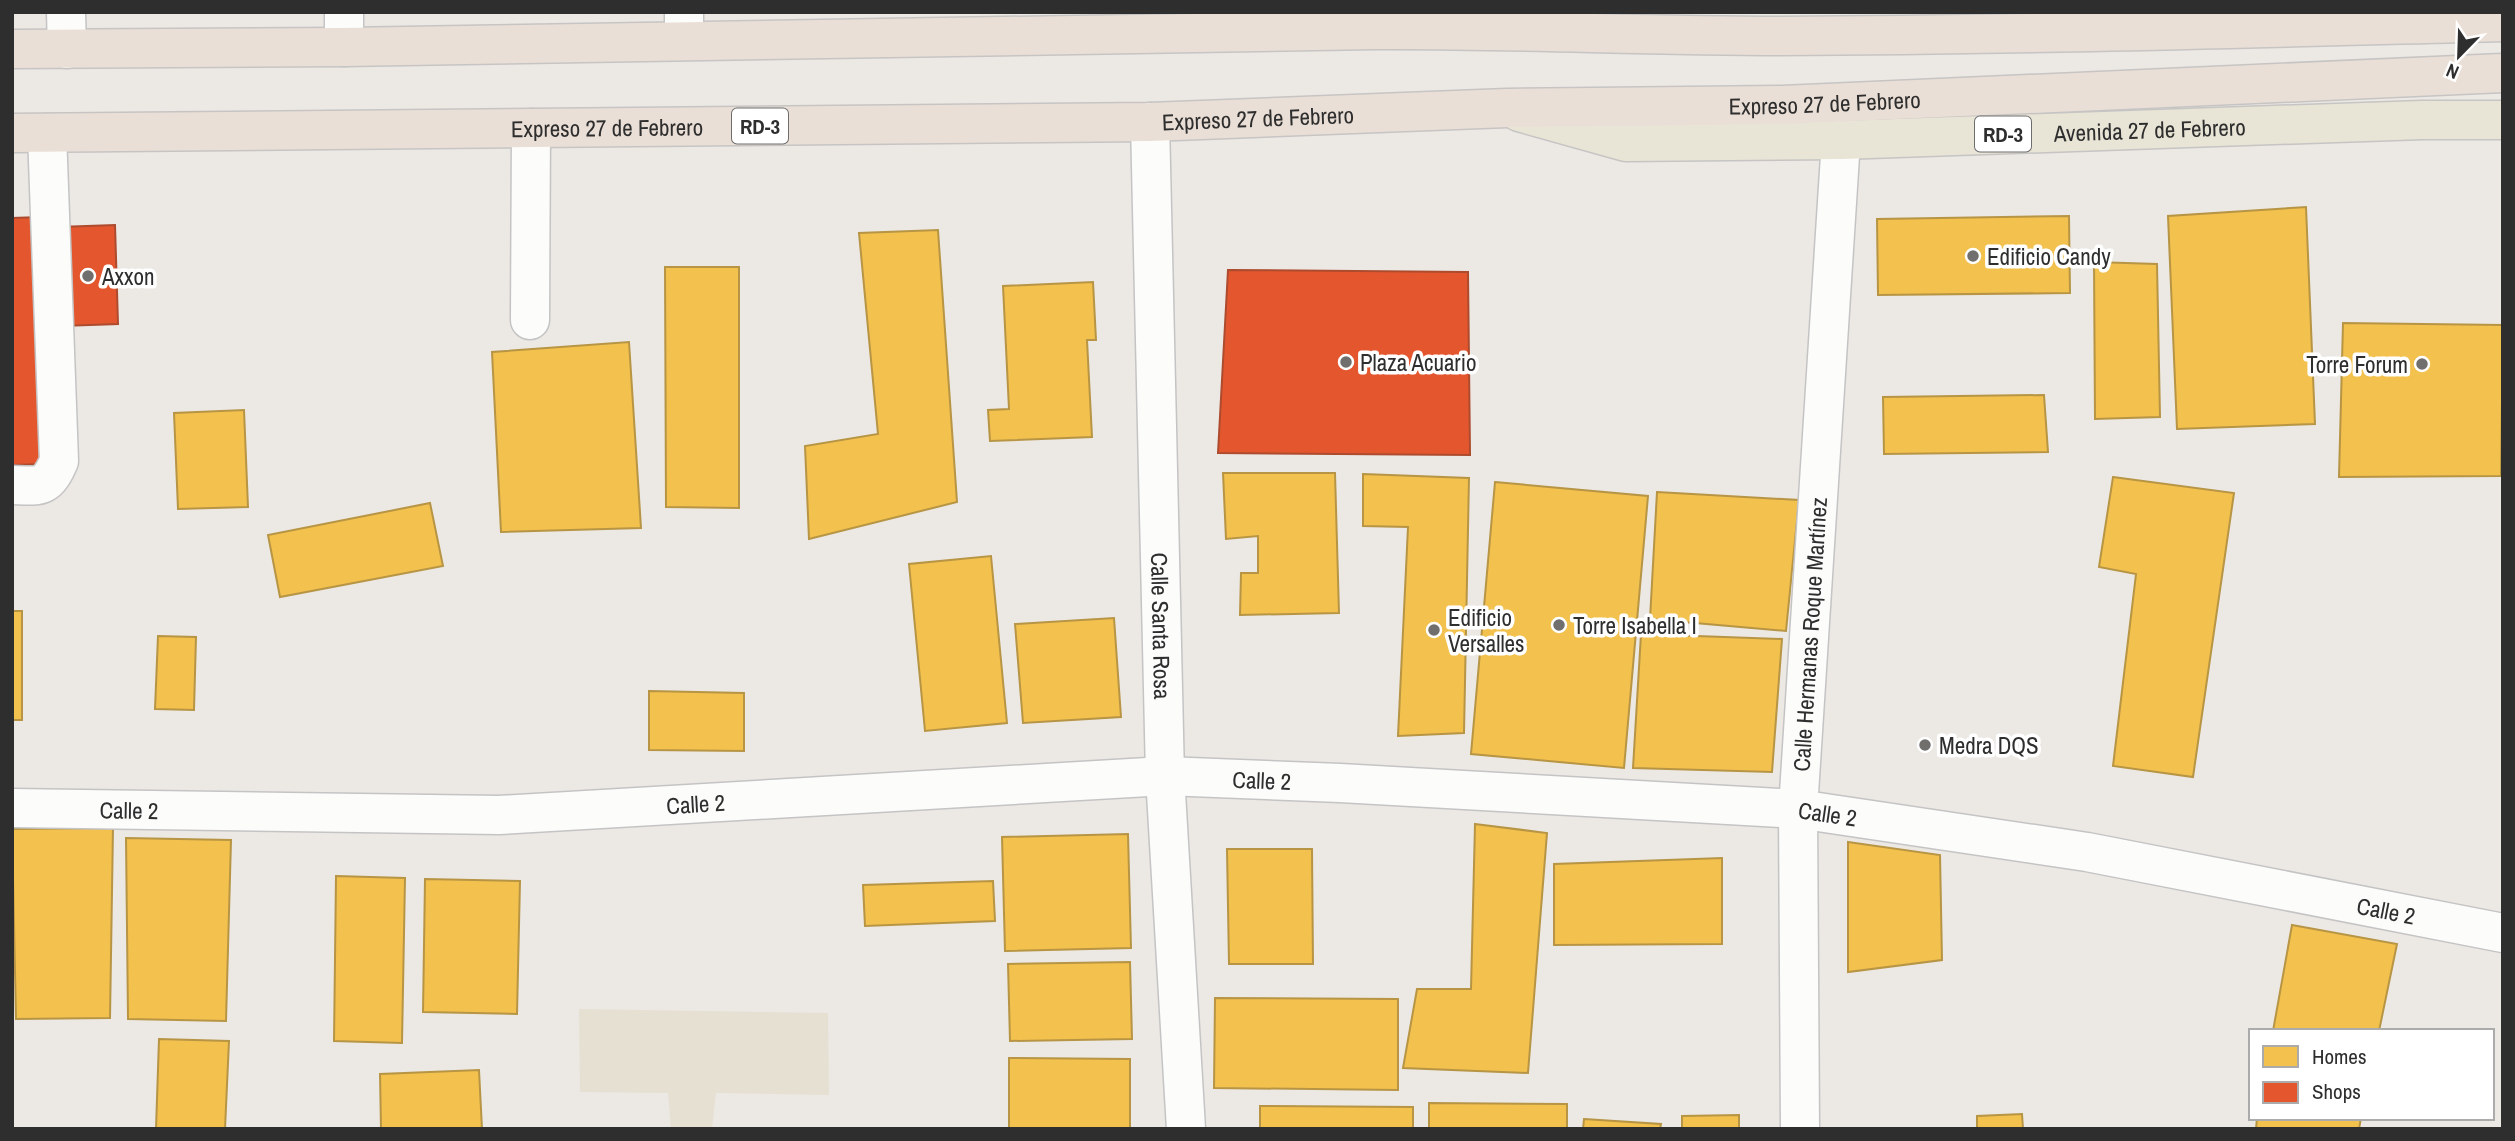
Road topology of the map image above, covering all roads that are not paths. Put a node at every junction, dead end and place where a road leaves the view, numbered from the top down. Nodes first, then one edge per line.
1 (1544, 12) edge
2 (1373, 21) edge
3 (2503, 22) edge
4 (684, 26) edge
5 (344, 29) edge
6 (67, 30) edge
7 (1471, 30) junction
8 (12, 49) edge
9 (2503, 73) edge
10 (1507, 108) junction
11 (2503, 120) edge
12 (1150, 122) junction
13 (531, 128) junction
14 (30, 133) edge
15 (1842, 140) junction
16 (530, 320) dead end
17 (12, 485) edge
18 (1165, 776) junction
19 (12, 808) edge
20 (1798, 809) junction
21 (2503, 933) edge
22 (1186, 1129) edge
23 (1800, 1129) edge

1 - 7 main road
2 - 4 highway
2 - 7 highway
3 - 7 highway
4 - 5 highway
5 - 6 highway
6 - 8 highway
9 - 10 highway, Expreso 27 de Febrero / RD-3
10 - 12 highway, Expreso 27 de Febrero / RD-3
10 - 15 main road, Avenida 27 de Febrero / RD-3
11 - 15 main road, Avenida 27 de Febrero / RD-3
12 - 13 highway, Expreso 27 de Febrero / RD-3
12 - 18 street, Calle Santa Rosa
13 - 14 highway, Expreso 27 de Febrero / RD-3
13 - 16 street
14 - 17 street
15 - 20 street, Calle Hermanas Roque Martínez
18 - 19 street, Calle 2
18 - 20 street, Calle 2
18 - 22 street, Calle Santa Rosa
20 - 21 street, Calle 2
20 - 23 street, Calle Hermanas Roque Martínez

